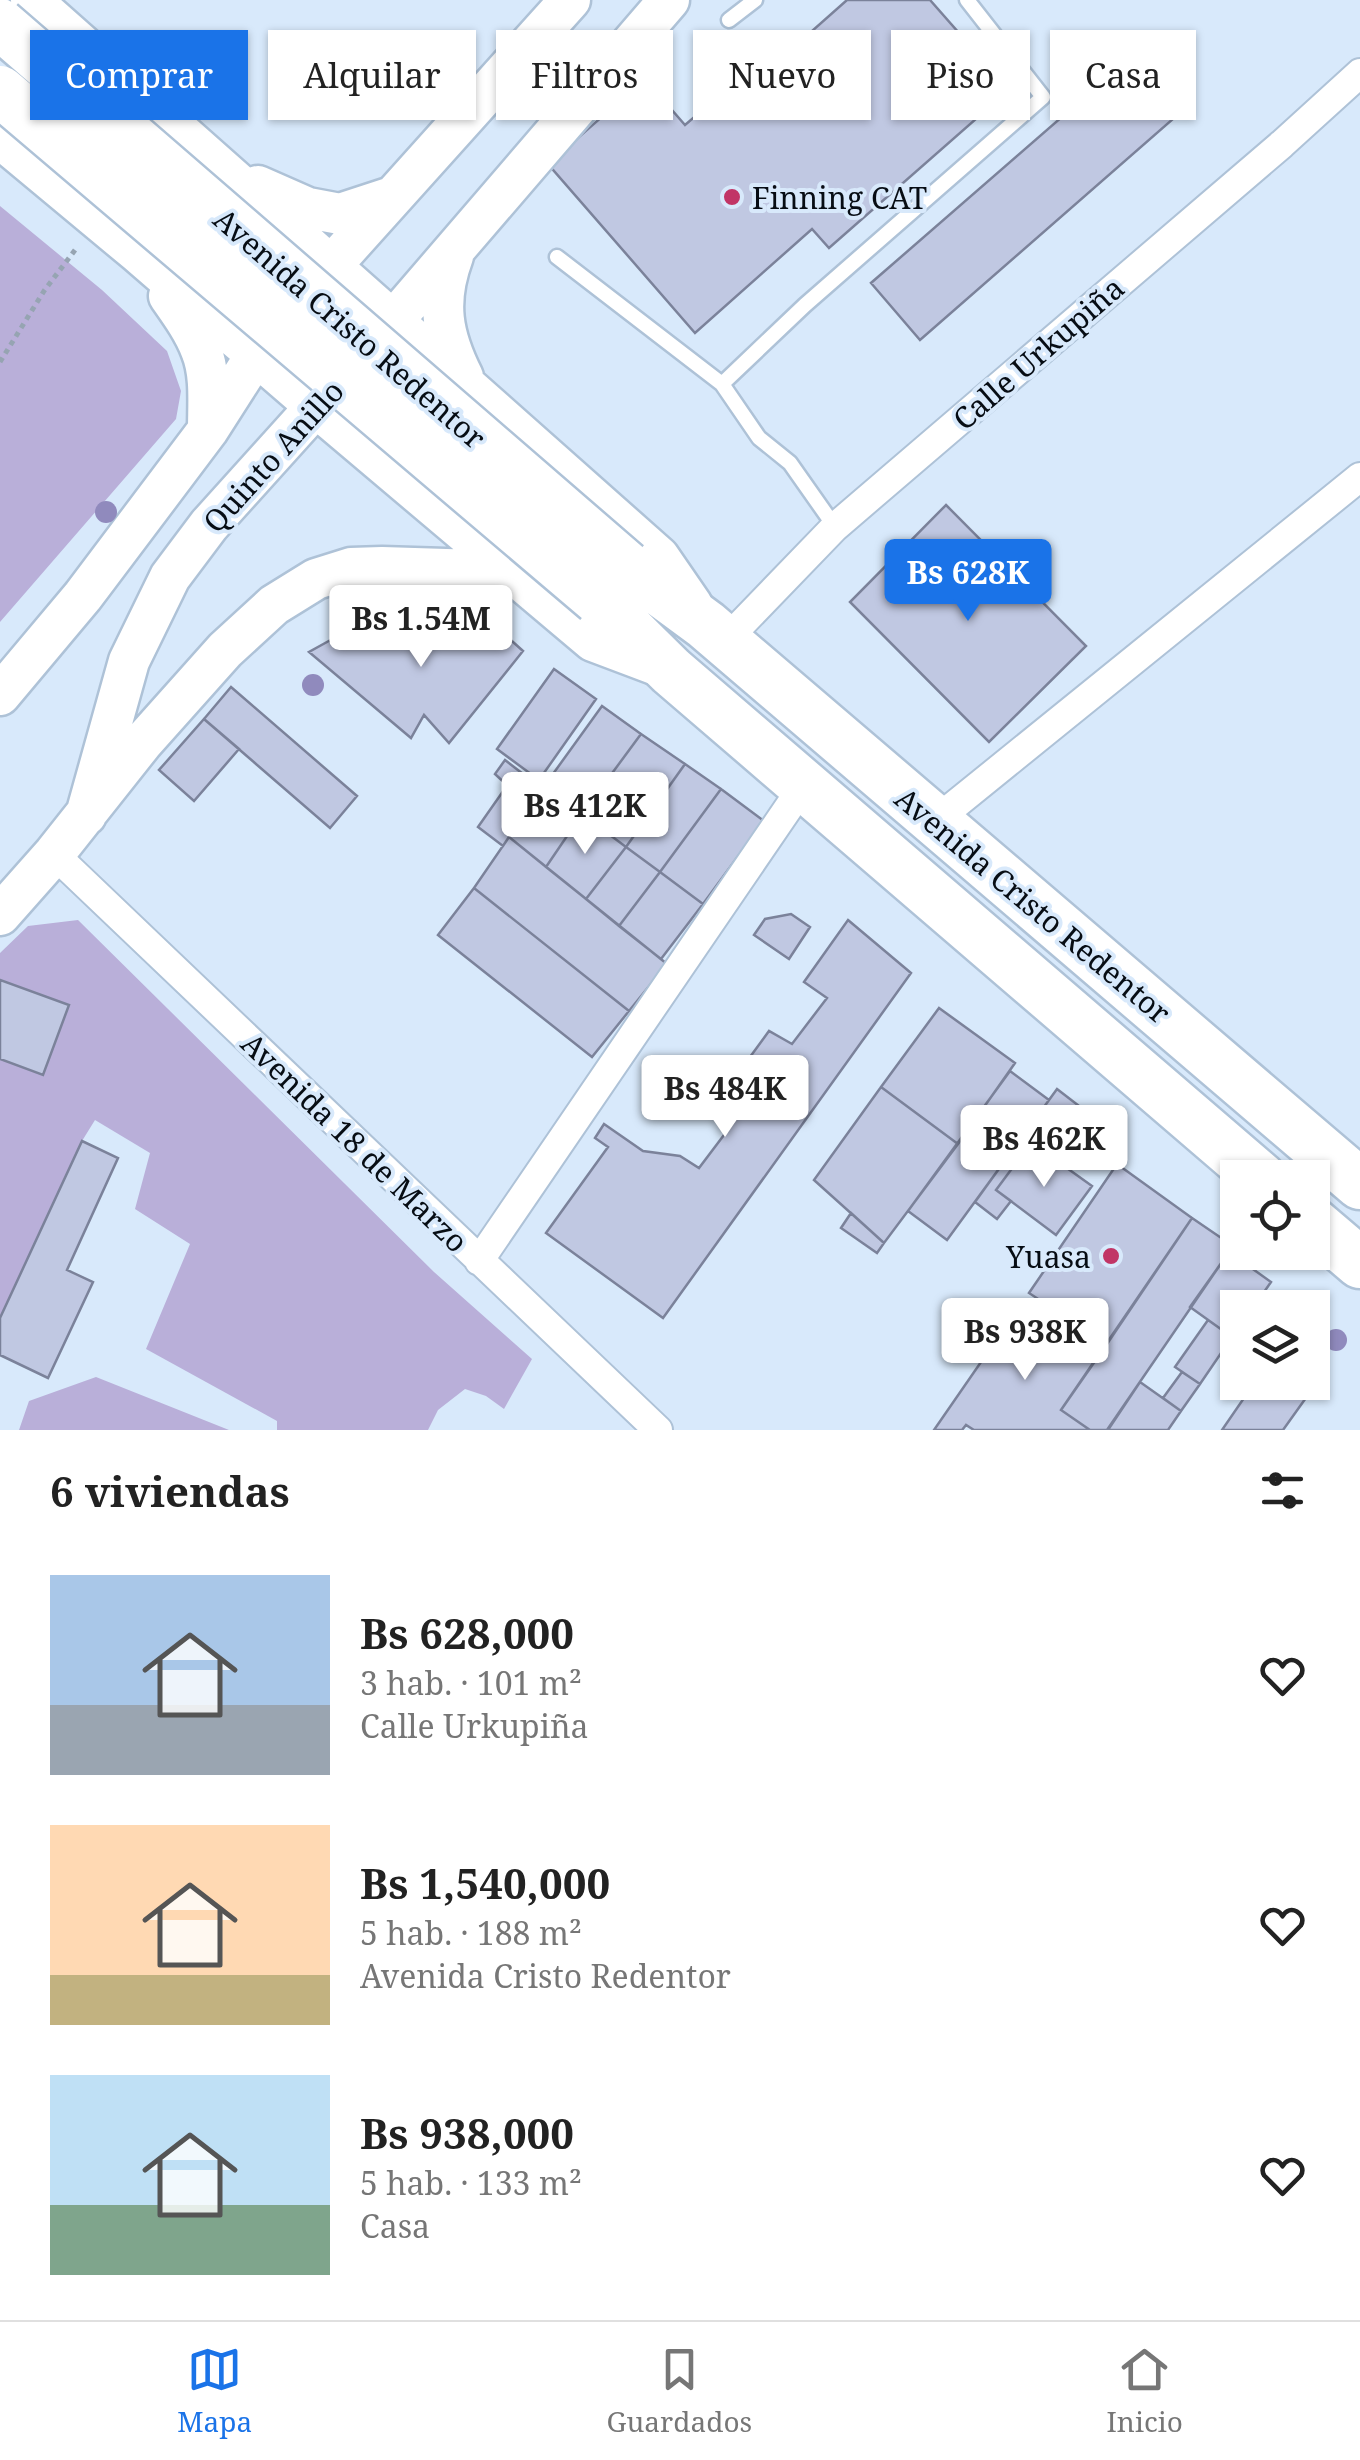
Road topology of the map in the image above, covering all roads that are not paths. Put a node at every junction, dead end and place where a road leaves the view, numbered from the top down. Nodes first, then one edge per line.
1 (31, 0) edge
2 (570, 0) edge
3 (669, 0) edge
4 (755, 0) edge
5 (967, 0) edge
6 (730, 20) dead end
7 (0, 24) edge
8 (1360, 73) edge
9 (0, 92) edge
10 (0, 138) edge
11 (211, 160) junction
12 (394, 197) junction
13 (457, 246) junction
14 (138, 252) junction
15 (556, 257) dead end
16 (331, 266) junction
17 (393, 321) junction
18 (256, 355) junction
19 (722, 384) junction
20 (470, 390) junction
21 (316, 406) junction
22 (208, 430) junction
23 (399, 476) junction
24 (1360, 477) edge
25 (835, 527) junction
26 (511, 570) junction
27 (612, 583) junction
28 (715, 633) junction
29 (671, 670) junction
30 (0, 695) edge
31 (804, 785) junction
32 (86, 815) junction
33 (935, 821) junction
34 (54, 854) junction
35 (0, 915) edge
36 (1240, 1160) edge
37 (1352, 1163) edge
38 (1330, 1237) edge
39 (479, 1261) junction
40 (1360, 1263) edge
41 (658, 1430) edge

1 - 11 main road, Avenida Cristo Redentor
2 - 12 main road, Quinto Anillo
3 - 13 main road, Quinto Anillo
4 - 6 lane
5 - 19 lane
7 - 27 highway, Avenida Cristo Redentor, bridge
8 - 25 street, Calle Urkupiña
9 - 27 highway, Avenida Cristo Redentor, bridge
10 - 14 main road, Avenida Cristo Redentor
11 - 12 main road
11 - 14 main road
11 - 16 main road, Avenida Cristo Redentor
12 - 16 main road, Quinto Anillo
13 - 17 main road, Quinto Anillo
13 - 20 main road
14 - 18 main road, Avenida Cristo Redentor
14 - 22 main road
15 - 19 lane
16 - 17 main road, Avenida Cristo Redentor
16 - 18 main road, Quinto Anillo
17 - 20 main road, Avenida Cristo Redentor
17 - 21 main road, Quinto Anillo
18 - 21 main road, Avenida Cristo Redentor
18 - 22 main road, Quinto Anillo
19 - 25 lane
20 - 23 main road
20 - 28 main road, Avenida Cristo Redentor
21 - 23 main road, Avenida Cristo Redentor
21 - 32 main road, Quinto Anillo
22 - 30 main road, Quinto Anillo
23 - 26 main road, Avenida Cristo Redentor
24 - 33 street
25 - 28 street, Calle Urkupiña
26 - 29 main road, Avenida Cristo Redentor
26 - 32 main road
27 - 28 highway, Avenida Cristo Redentor
27 - 29 highway, Avenida Cristo Redentor
28 - 33 highway, Avenida Cristo Redentor
29 - 31 highway, Avenida Cristo Redentor
31 - 36 highway, Avenida Cristo Redentor
31 - 39 street
32 - 34 main road, Quinto Anillo
33 - 37 highway, Avenida Cristo Redentor
34 - 35 main road, Quinto Anillo
34 - 39 street, Avenida 18 de Marzo
38 - 40 highway
39 - 41 street, Avenida 18 de Marzo

